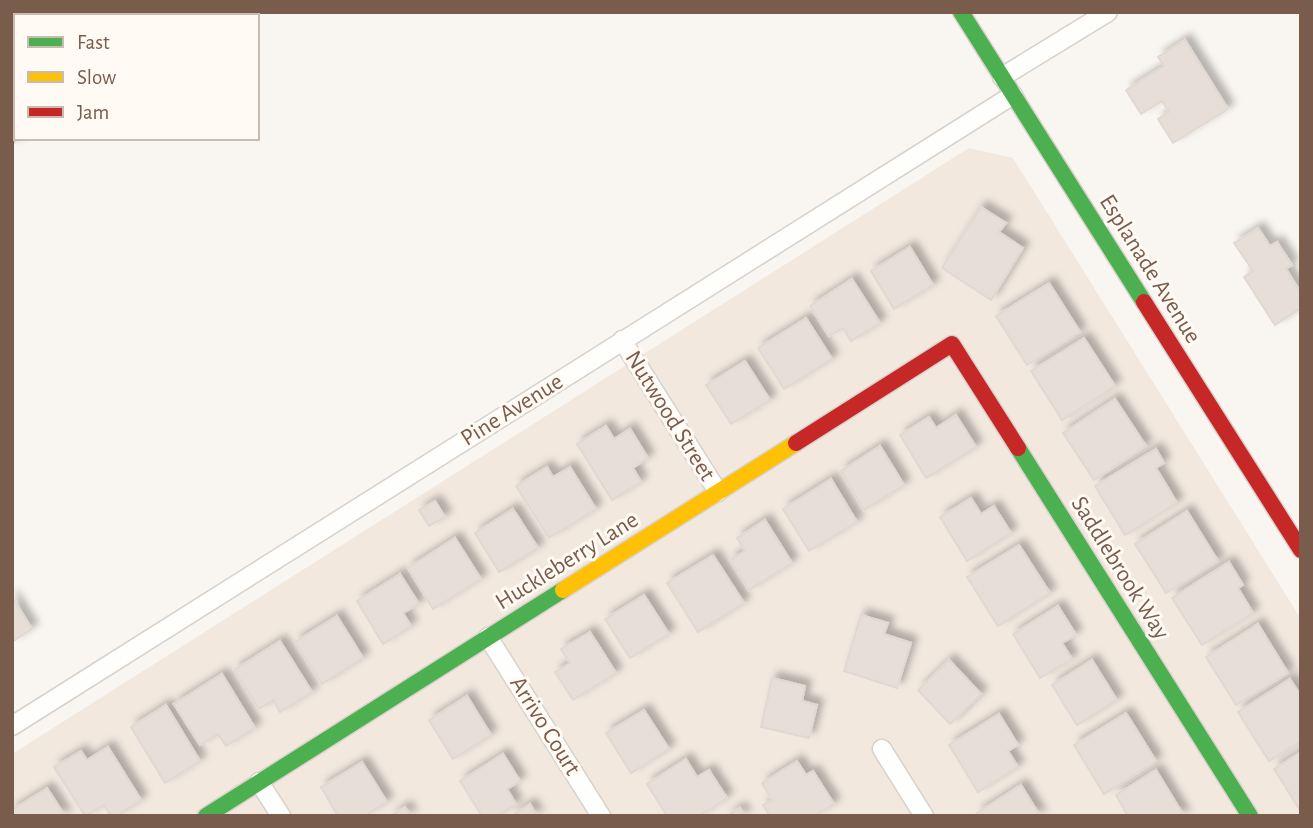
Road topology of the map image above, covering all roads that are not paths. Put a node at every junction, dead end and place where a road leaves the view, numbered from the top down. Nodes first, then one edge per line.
1 (961, 12) edge
2 (1108, 12) edge
3 (1002, 77) junction
4 (1013, 95) junction
5 (622, 340) junction
6 (952, 344) joint
7 (718, 492) junction
8 (1301, 550) edge
9 (488, 637) junction
10 (12, 726) edge
11 (882, 749) dead end
12 (259, 782) junction
13 (206, 816) edge
14 (281, 816) edge
15 (601, 816) edge
16 (924, 816) edge
17 (1250, 816) edge

1 - 3 street, Esplanade Avenue
2 - 3 street
3 - 4 street, Esplanade Avenue
4 - 5 street, Pine Avenue
4 - 8 street, Esplanade Avenue
5 - 7 street, Nutwood Street
5 - 10 street, Pine Avenue
6 - 7 street, Huckleberry Lane
6 - 17 street, Saddlebrook Way
7 - 9 street, Huckleberry Lane
9 - 12 street, Huckleberry Lane
9 - 15 street, Arrivo Court
11 - 16 street
12 - 13 street, Huckleberry Lane
12 - 14 street

